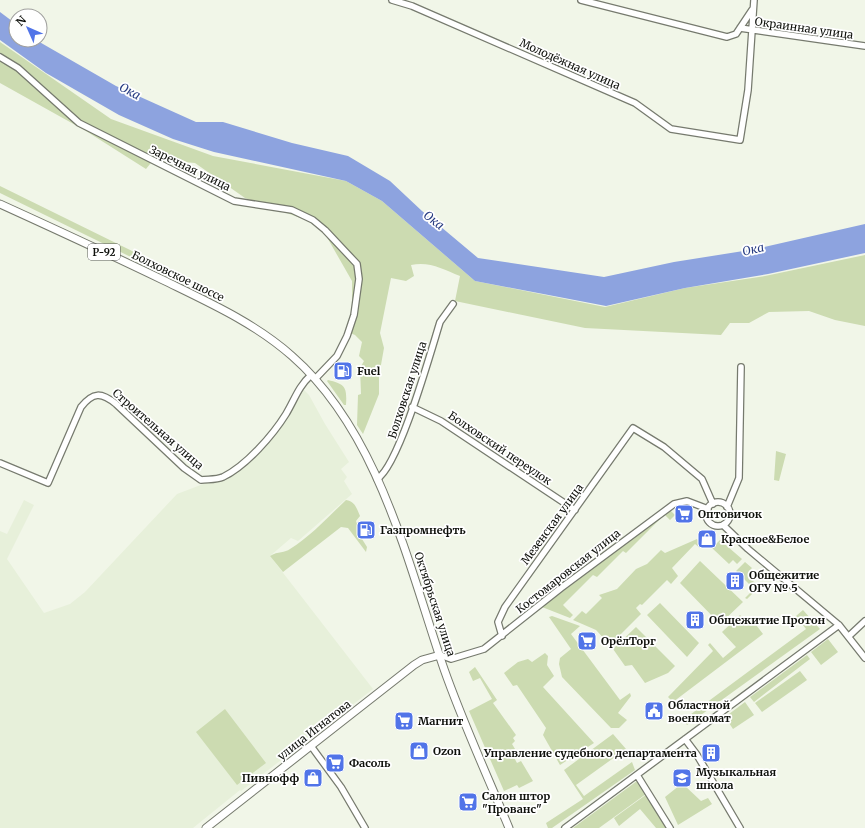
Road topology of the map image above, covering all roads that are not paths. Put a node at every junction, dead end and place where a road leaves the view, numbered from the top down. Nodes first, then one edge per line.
1 (392, 0) edge
2 (581, 0) edge
3 (754, 0) edge
4 (753, 9) junction
5 (740, 28) junction
6 (753, 32) junction
7 (865, 46) edge
8 (0, 57) edge
9 (0, 204) edge
10 (453, 304) dead end
11 (741, 367) dead end
12 (313, 377) junction
13 (327, 394) joint
14 (412, 407) junction
15 (0, 463) edge
16 (377, 479) junction
17 (713, 504) junction
18 (727, 507) junction
19 (708, 509) junction
20 (575, 510) junction
21 (723, 525) junction
22 (865, 621) edge
23 (839, 626) junction
24 (502, 636) junction
25 (849, 636) junction
26 (440, 655) junction
27 (865, 658) edge
28 (685, 739) junction
29 (311, 746) junction
30 (636, 775) junction
31 (206, 828) edge
32 (365, 828) edge
33 (509, 828) edge
34 (565, 828) edge
35 (670, 828) edge
36 (740, 828) edge

1 - 6 street, Молодёжная улица
2 - 5 street, Окраинная улица
3 - 4 street
4 - 5 street
4 - 6 street
5 - 6 street, Окраинная улица
6 - 7 street, Окраинная улица
8 - 12 street, Заречная улица
9 - 12 main road, Болховское шоссе / Р-92
10 - 14 street, Болховская улица
11 - 18 street
12 - 13 main road, Болховское шоссе / Р-92
12 - 15 street, Строительная улица
13 - 16 main road, Октябрьская улица
14 - 16 street, Болховская улица
14 - 20 street, Болховский переулок
16 - 26 main road, Октябрьская улица
17 - 18 street
17 - 19 street
17 - 20 street, Мезенская улица
18 - 21 street
19 - 21 street
19 - 24 street, Костомаровская улица
20 - 24 street, Мезенская улица
21 - 23 street
22 - 25 street
23 - 25 street
23 - 28 street
24 - 26 street, Костомаровская улица
25 - 27 street
26 - 29 main road, улица Игнатова
26 - 33 main road, Октябрьская улица
28 - 30 street
28 - 36 street
29 - 31 main road, улица Игнатова
29 - 32 street
30 - 34 street
30 - 35 street

